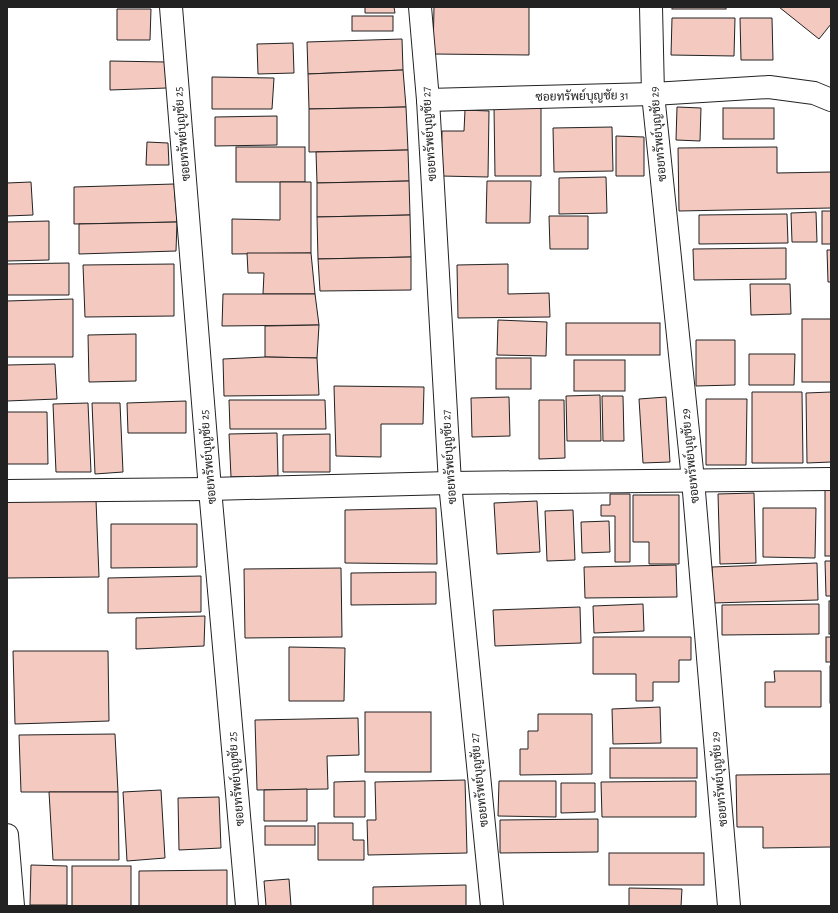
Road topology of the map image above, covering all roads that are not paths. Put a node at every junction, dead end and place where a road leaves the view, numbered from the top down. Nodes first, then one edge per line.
1 (172, 7) edge
2 (420, 7) edge
3 (651, 7) edge
4 (653, 94) junction
5 (428, 100) junction
6 (831, 100) edge
7 (831, 479) edge
8 (693, 480) junction
9 (450, 483) junction
10 (210, 489) junction
11 (7, 491) edge
12 (7, 835) edge
13 (14, 906) edge
14 (247, 906) edge
15 (492, 906) edge
16 (730, 906) edge

1 - 10 street, ซอยทรัพย์บุญชัย 25
2 - 5 street, ซอยทรัพย์บุญชัย 27
3 - 4 street, ซอยทรัพย์บุญชัย 29
4 - 5 street, ซอยทรัพย์บุญชัย 31
4 - 6 street, ซอยทรัพย์บุญชัย 31
4 - 8 street, ซอยทรัพย์บุญชัย 29
5 - 9 street, ซอยทรัพย์บุญชัย 27
7 - 8 street
8 - 9 street
8 - 16 street, ซอยทรัพย์บุญชัย 29
9 - 10 street
9 - 15 street, ซอยทรัพย์บุญชัย 27
10 - 11 street
10 - 14 street, ซอยทรัพย์บุญชัย 25
12 - 13 street

